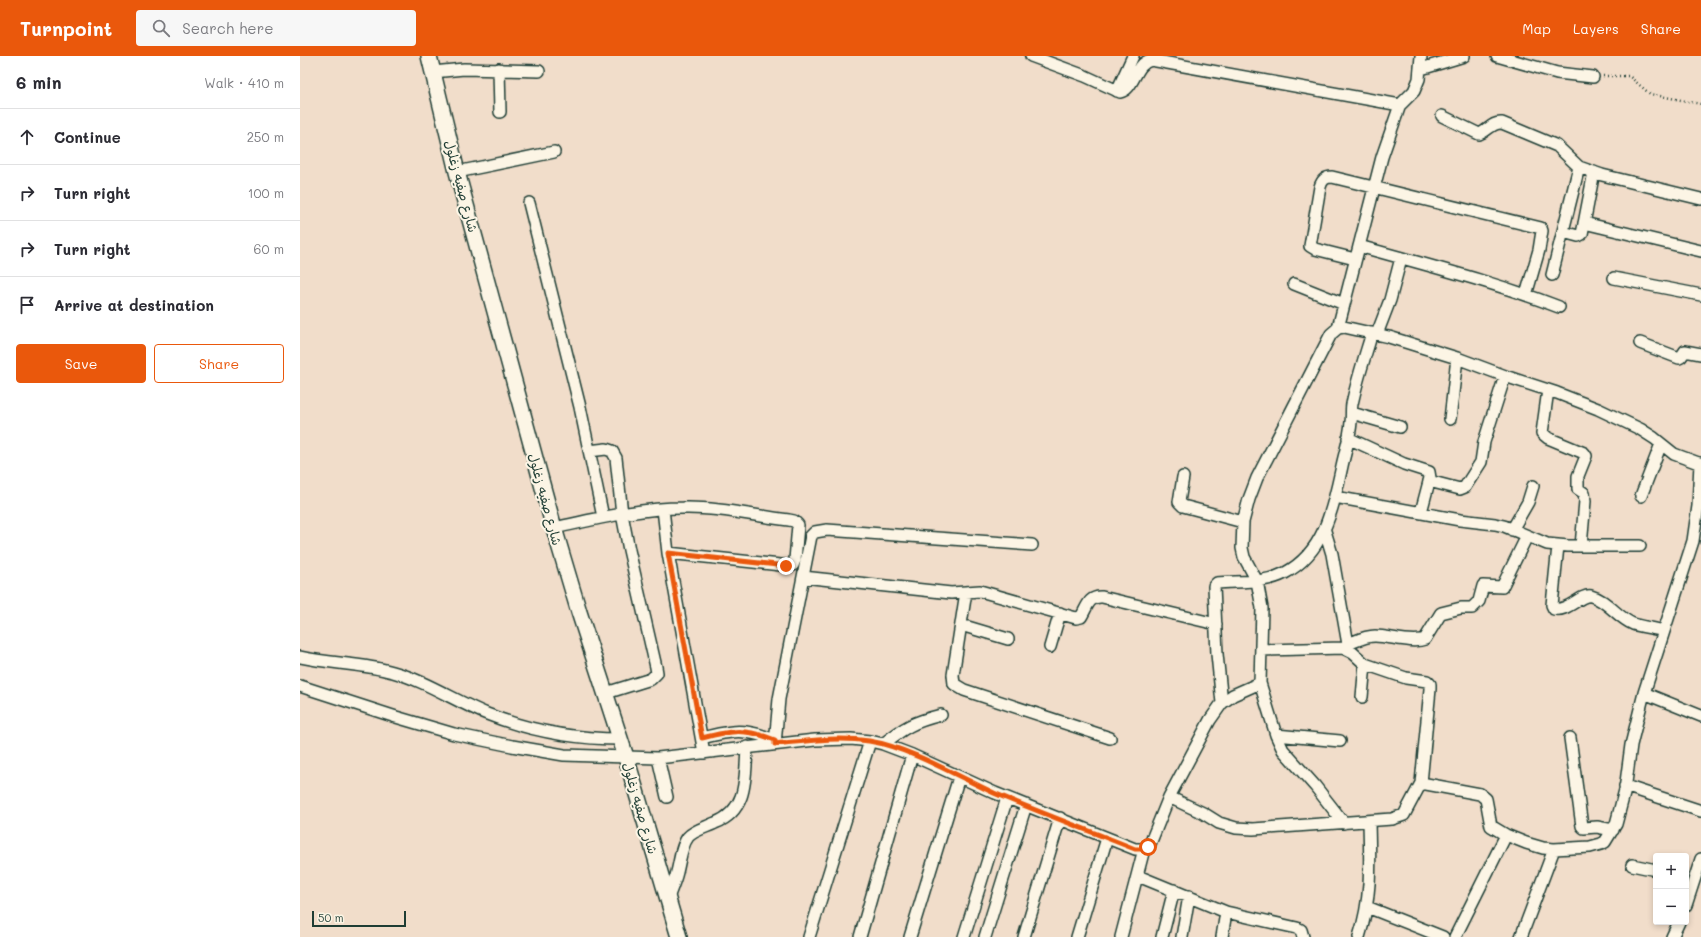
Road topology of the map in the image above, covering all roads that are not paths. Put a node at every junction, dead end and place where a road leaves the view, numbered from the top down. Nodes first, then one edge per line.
1 (429, 56) edge
2 (1031, 56) edge
3 (1133, 56) edge
4 (1421, 56) edge
5 (1464, 56) edge
6 (1497, 56) edge
7 (498, 69) junction
8 (1421, 69) junction
9 (433, 72) junction
10 (539, 72) dead end
11 (1593, 77) road end
12 (1117, 91) junction
13 (1400, 105) junction
14 (500, 112) dead end
15 (1442, 116) dead end
16 (554, 152) dead end
17 (1579, 167) junction
18 (457, 172) junction
19 (1594, 172) junction
20 (1374, 187) junction
21 (1701, 199) edge
22 (529, 203) dead end
23 (1584, 223) junction
24 (1563, 232) junction
25 (1359, 246) junction
26 (1701, 251) edge
27 (1401, 258) junction
28 (1355, 259) junction
29 (1552, 275) dead end
30 (1614, 278) dead end
31 (1294, 284) dead end
32 (1526, 294) junction
33 (1701, 295) edge
34 (1344, 304) junction
35 (1559, 307) dead end
36 (1338, 328) junction
37 (1375, 334) junction
38 (1640, 343) dead end
39 (1701, 354) edge
40 (1457, 358) junction
41 (1505, 376) junction
42 (1548, 390) junction
43 (1352, 413) junction
44 (1450, 419) dead end
45 (1400, 427) dead end
46 (1348, 438) junction
47 (1661, 444) junction
48 (589, 451) junction
49 (1700, 464) edge
50 (1183, 477) dead end
51 (1429, 481) junction
52 (1533, 486) dead end
53 (1641, 496) dead end
54 (1335, 497) junction
55 (663, 509) junction
56 (1421, 512) junction
57 (622, 514) junction
58 (603, 517) junction
59 (1243, 522) junction
60 (554, 528) junction
61 (1512, 530) junction
62 (1325, 531) junction
63 (1527, 536) junction
64 (1032, 545) dead end
65 (1558, 546) junction
66 (1581, 546) junction
67 (1640, 546) dead end
68 (668, 553) junction
69 (803, 577) junction
70 (1258, 581) junction
71 (966, 592) junction
72 (1060, 613) junction
73 (1216, 624) junction
74 (961, 625) junction
75 (1664, 630) junction
76 (1008, 639) dead end
77 (1050, 646) dead end
78 (1348, 647) junction
79 (1261, 650) junction
80 (300, 657) edge
81 (1365, 664) junction
82 (1260, 683) junction
83 (300, 686) edge
84 (606, 693) junction
85 (1644, 693) junction
86 (1362, 697) dead end
87 (1222, 703) junction
88 (941, 715) dead end
89 (1701, 716) edge
90 (1276, 735) junction
91 (702, 738) junction
92 (1110, 738) dead end
93 (1570, 738) dead end
94 (621, 739) junction
95 (870, 741) junction
96 (1340, 741) dead end
97 (775, 742) junction
98 (883, 744) junction
99 (747, 748) junction
100 (704, 753) junction
101 (912, 755) junction
102 (626, 757) junction
103 (658, 758) junction
104 (959, 777) junction
105 (1422, 783) junction
106 (1625, 786) junction
107 (667, 797) dead end
108 (1169, 797) junction
109 (1007, 798) junction
110 (1026, 805) junction
111 (1701, 811) edge
112 (1060, 818) junction
113 (1369, 822) junction
114 (1344, 823) junction
115 (1613, 830) junction
116 (1506, 836) junction
117 (1107, 838) junction
118 (1144, 849) junction
119 (1554, 849) junction
120 (1701, 859) edge
121 (1632, 865) dead end
122 (1653, 869) edge
123 (1138, 876) junction
124 (1690, 877) edge
125 (1688, 889) edge
126 (1174, 890) junction
127 (1189, 896) junction
128 (668, 898) junction
129 (1367, 907) junction
130 (1226, 912) junction
131 (1678, 925) edge
132 (679, 937) edge
133 (809, 937) edge
134 (860, 937) edge
135 (910, 937) edge
136 (964, 937) edge
137 (985, 937) edge
138 (1024, 937) edge
139 (1077, 937) edge
140 (1121, 937) edge
141 (1162, 937) edge
142 (1182, 937) edge
143 (1222, 937) edge
144 (1303, 937) edge
145 (1359, 937) edge
146 (1443, 937) edge
147 (1456, 937) edge
148 (1520, 937) edge
149 (1672, 937) edge

1 - 9 street, شارع صفيه زغلول
2 - 12 street
3 - 12 street
4 - 8 street
5 - 8 street
6 - 11 street
7 - 9 street
7 - 10 street
7 - 14 street
8 - 13 street
9 - 18 street, شارع صفيه زغلول
12 - 13 street
13 - 20 street
15 - 17 street
16 - 18 street
17 - 19 street
17 - 24 street
18 - 60 street, شارع صفيه زغلول
19 - 21 street
19 - 23 street
20 - 25 street
20 - 28 street
20 - 32 street
22 - 48 street
23 - 24 street
23 - 26 street
24 - 29 street
25 - 27 street
25 - 28 street
27 - 32 street
27 - 37 street
28 - 34 street
30 - 33 street
31 - 34 street
32 - 35 street
34 - 36 street
36 - 37 street
36 - 59 street
37 - 40 street
37 - 43 street
38 - 39 street
40 - 41 street
40 - 44 street
41 - 42 street
41 - 51 street
42 - 47 street
42 - 66 street
43 - 45 street
43 - 46 street
46 - 51 street
46 - 54 street
47 - 49 street
47 - 53 street
48 - 57 street
48 - 58 street
49 - 75 street
50 - 59 street
51 - 56 street
52 - 61 street
54 - 56 street
54 - 62 street
55 - 57 street
55 - 68 street
55 - 68 street
56 - 61 street
57 - 58 street
57 - 84 street
58 - 60 street
59 - 70 street
60 - 84 street, شارع صفيه زغلول
61 - 63 street
62 - 70 street
62 - 78 street
63 - 65 street
63 - 78 street
64 - 69 street
65 - 66 street
65 - 75 street
66 - 67 street
68 - 91 street
69 - 71 street
69 - 97 street
70 - 73 street
70 - 79 street
71 - 72 street
71 - 74 street
72 - 73 street
72 - 77 street
73 - 87 street
74 - 76 street
74 - 92 street
75 - 85 street
78 - 79 street
78 - 81 street
79 - 82 street
80 - 94 street
81 - 86 street
81 - 105 street
82 - 87 street
82 - 90 street
83 - 102 street
84 - 94 street, شارع صفيه زغلول
85 - 89 street
85 - 106 street
87 - 108 street
88 - 98 street
90 - 96 street
90 - 114 street
91 - 97 street
91 - 100 street
93 - 115 street
94 - 102 street, شارع صفيه زغلول
95 - 97 street
95 - 98 street
95 - 133 street
97 - 99 street
98 - 101 street
99 - 100 street
99 - 128 street
100 - 103 street
101 - 104 street
101 - 134 street
102 - 103 street
102 - 128 street, شارع صفيه زغلول
103 - 107 street
104 - 109 street
104 - 135 street
105 - 113 street
105 - 116 street
106 - 111 street
106 - 115 street
108 - 114 street
108 - 118 street
109 - 110 street
109 - 136 street
110 - 112 street
110 - 137 street
112 - 117 street
112 - 138 street
113 - 114 street
113 - 129 street
115 - 119 street
116 - 119 street
116 - 147 street
117 - 118 street
117 - 139 street
118 - 123 street
119 - 148 street
120 - 124 street
121 - 122 street
123 - 126 street
123 - 140 street
124 - 125 street
126 - 127 street
126 - 141 street
127 - 130 street
127 - 142 street
128 - 132 street, شارع صفيه زغلول
129 - 145 street
129 - 146 street
130 - 143 street
130 - 144 street
131 - 149 street

